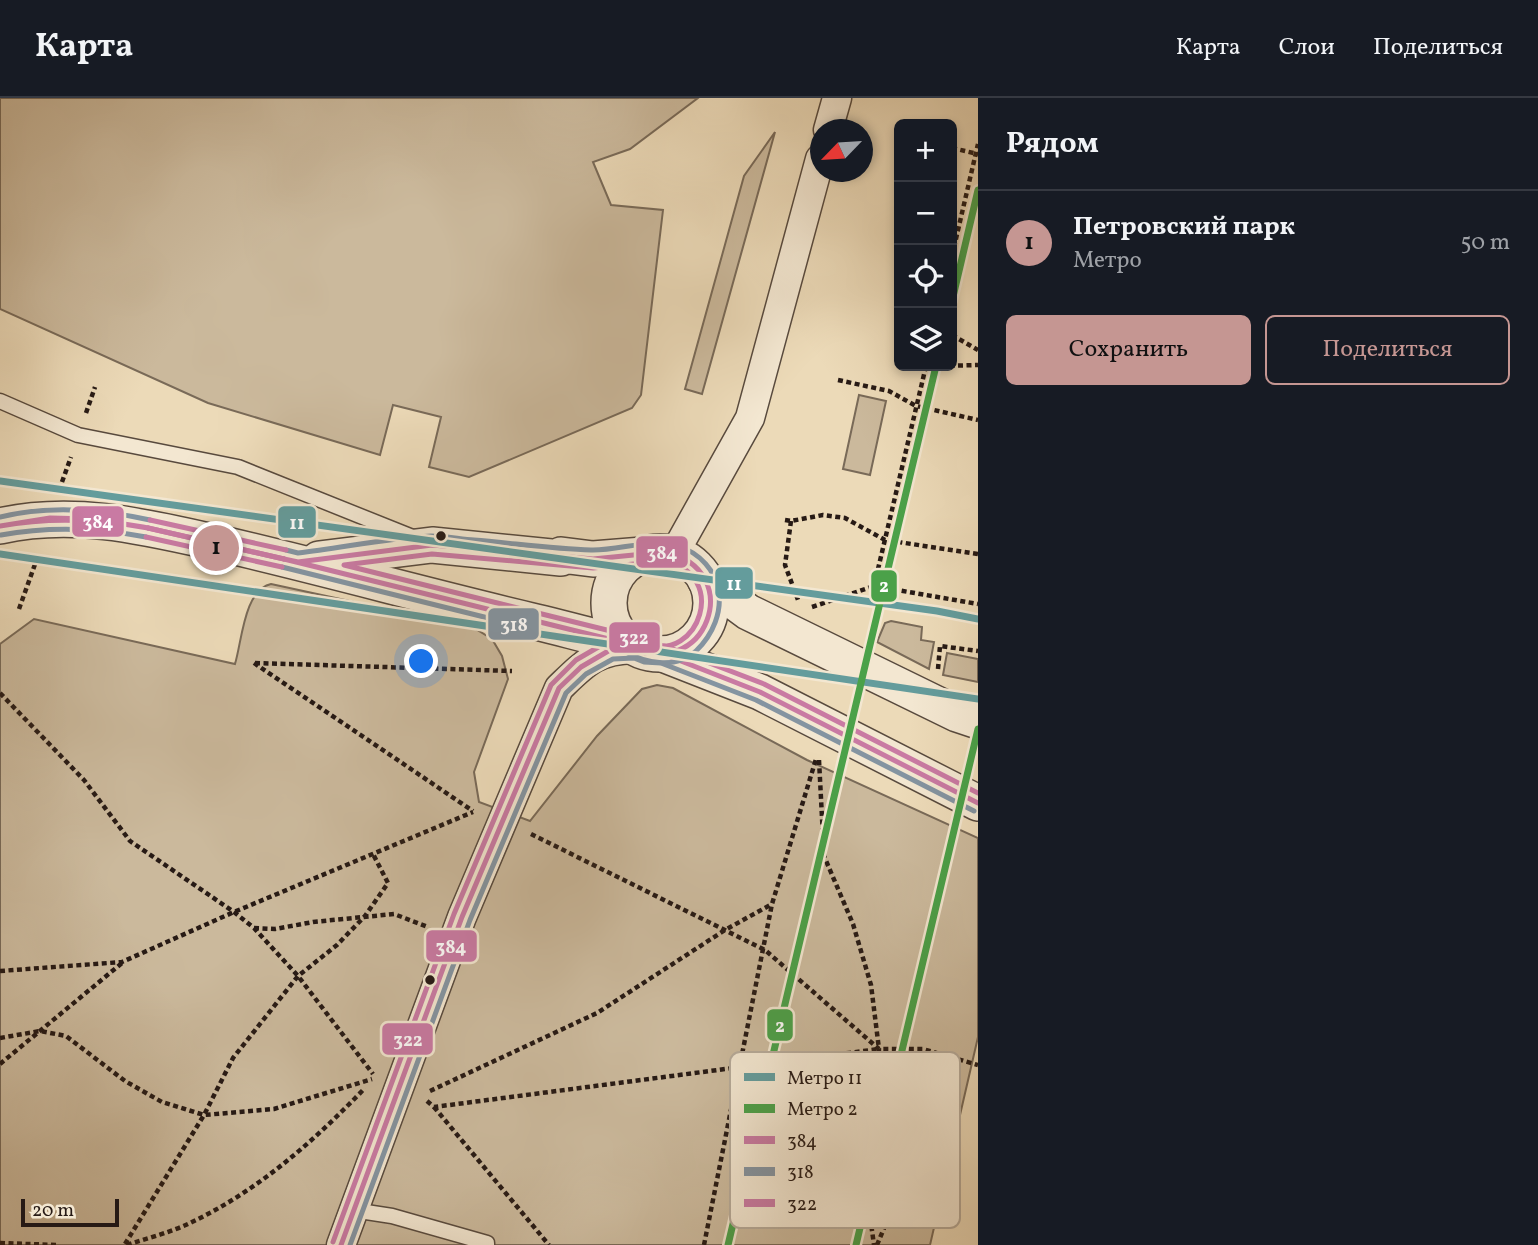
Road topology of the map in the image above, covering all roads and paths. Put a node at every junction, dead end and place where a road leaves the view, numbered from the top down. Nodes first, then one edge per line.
1 (837, 98) edge
2 (831, 119) edge
3 (978, 144) edge
4 (957, 149) edge
5 (977, 154) edge
6 (815, 182) edge
7 (955, 245) edge
8 (957, 338) edge
9 (978, 350) edge
10 (978, 365) edge
11 (957, 366) edge
12 (925, 371) edge
13 (838, 380) dead end
14 (95, 387) dead end
15 (0, 401) edge
16 (916, 406) junction
17 (84, 419) dead end
18 (978, 420) edge
19 (73, 449) dead end
20 (62, 482) dead end
21 (0, 526) edge
22 (885, 540) junction
23 (432, 545) junction
24 (40, 549) dead end
25 (659, 554) junction
26 (978, 554) edge
27 (298, 562) junction
28 (706, 581) junction
29 (874, 586) junction
30 (978, 604) edge
31 (19, 609) dead end
32 (643, 649) junction
33 (978, 651) edge
34 (512, 671) dead end
35 (937, 677) dead end
36 (0, 693) edge
37 (978, 721) edge
38 (978, 803) edge
39 (527, 832) dead end
40 (373, 854) junction
41 (772, 905) junction
42 (234, 912) junction
43 (365, 916) junction
44 (254, 928) junction
45 (432, 929) dead end
46 (725, 930) junction
47 (765, 950) junction
48 (122, 962) junction
49 (0, 971) edge
50 (298, 976) junction
51 (40, 1031) junction
52 (0, 1038) edge
53 (879, 1049) junction
54 (742, 1052) edge
55 (857, 1052) edge
56 (879, 1052) edge
57 (933, 1052) edge
58 (960, 1060) edge
59 (0, 1064) edge
60 (978, 1065) edge
61 (730, 1069) edge
62 (376, 1077) junction
63 (434, 1107) junction
64 (730, 1110) edge
65 (204, 1115) junction
66 (353, 1210) junction
67 (883, 1228) edge
68 (0, 1243) edge
69 (57, 1245) edge
70 (125, 1245) edge
71 (341, 1245) edge
72 (487, 1245) edge
73 (549, 1245) edge
74 (704, 1245) edge
75 (876, 1245) edge

1 - 2 street
3 - 5 path
4 - 5 path
5 - 7 path
6 - 25 street
8 - 9 path
10 - 11 path
12 - 16 path
13 - 16 path
14 - 17 path
15 - 23 lane
16 - 18 path
16 - 22 path
19 - 20 path
21 - 27 street
22 - 26 path
22 - 29 path
22 - 29 path
23 - 25 street
23 - 27 street
24 - 31 path
25 - 28 street
25 - 32 street
27 - 32 street
28 - 32 street
28 - 37 street
29 - 30 path
32 - 38 street
32 - 66 street
33 - 35 path
34 - 40 path
36 - 42 path
39 - 46 path
40 - 42 path
40 - 43 path
41 - 46 path
41 - 47 path
41 - 53 path
42 - 44 path
42 - 48 path
43 - 44 path
43 - 45 path
43 - 50 path
44 - 50 path
46 - 47 path
46 - 63 path
47 - 53 path
47 - 54 path
48 - 49 path
48 - 51 path
50 - 62 path
50 - 65 path
51 - 52 path
51 - 59 path
51 - 65 path
53 - 55 path
53 - 56 path
53 - 57 path
58 - 60 path
61 - 63 path
62 - 65 path
62 - 70 path
63 - 73 path
64 - 74 path
65 - 70 path
66 - 71 street
66 - 72 lane
67 - 75 path
68 - 69 path

